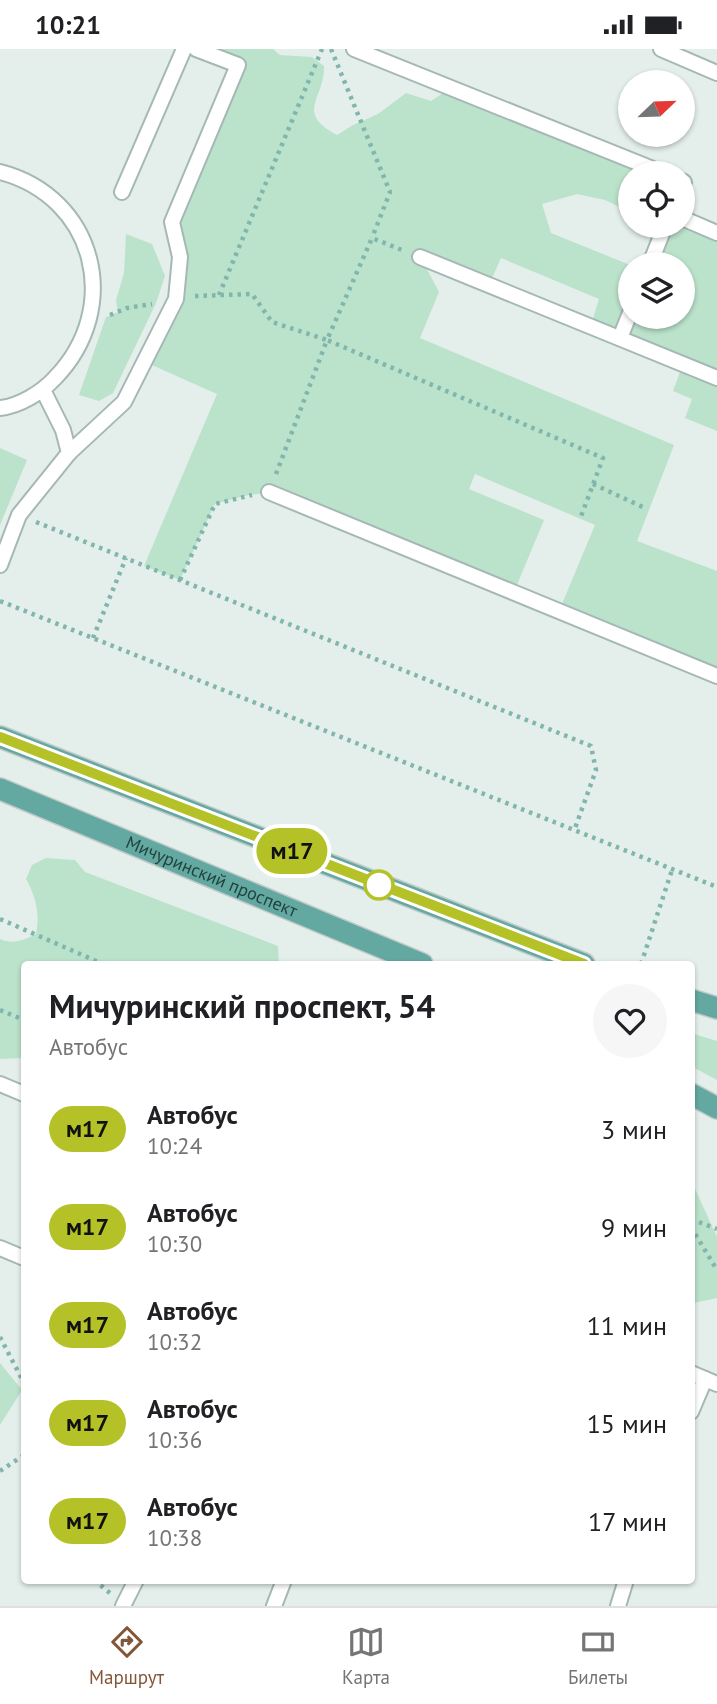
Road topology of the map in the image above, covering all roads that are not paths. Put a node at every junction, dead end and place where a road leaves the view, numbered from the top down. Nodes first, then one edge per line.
1 (184, 49) edge
2 (196, 49) edge
3 (354, 49) edge
4 (661, 49) edge
5 (717, 73) edge
6 (633, 161) edge
7 (0, 172) edge
8 (122, 191) dead end
9 (695, 224) edge
10 (717, 233) edge
11 (420, 257) road end
12 (624, 329) edge
13 (620, 338) junction
14 (717, 377) edge
15 (43, 390) junction
16 (0, 408) edge
17 (69, 453) junction
18 (269, 492) road end
19 (0, 565) edge
20 (717, 676) edge
21 (0, 737) edge
22 (0, 789) edge
23 (415, 961) edge
24 (576, 961) edge
25 (695, 1001) edge
26 (717, 1008) edge
27 (0, 1084) edge
28 (21, 1093) edge
29 (695, 1096) edge
30 (717, 1108) edge
31 (0, 1248) edge
32 (21, 1257) edge
33 (704, 1378) edge
34 (695, 1402) edge
35 (134, 1584) edge
36 (282, 1584) edge
37 (625, 1584) edge
38 (124, 1606) edge
39 (274, 1606) edge
40 (618, 1606) edge

1 - 8 lane
2 - 17 lane
3 - 6 lane
4 - 5 lane
7 - 15 lane
9 - 10 lane
11 - 13 lane
12 - 13 lane
13 - 14 lane
15 - 16 lane
15 - 17 lane
17 - 19 lane
18 - 20 lane
21 - 24 main road
22 - 23 main road, Мичуринский проспект
25 - 26 main road
27 - 28 lane
29 - 30 main road
31 - 32 lane
33 - 34 lane
35 - 38 lane
36 - 39 lane
37 - 40 lane

